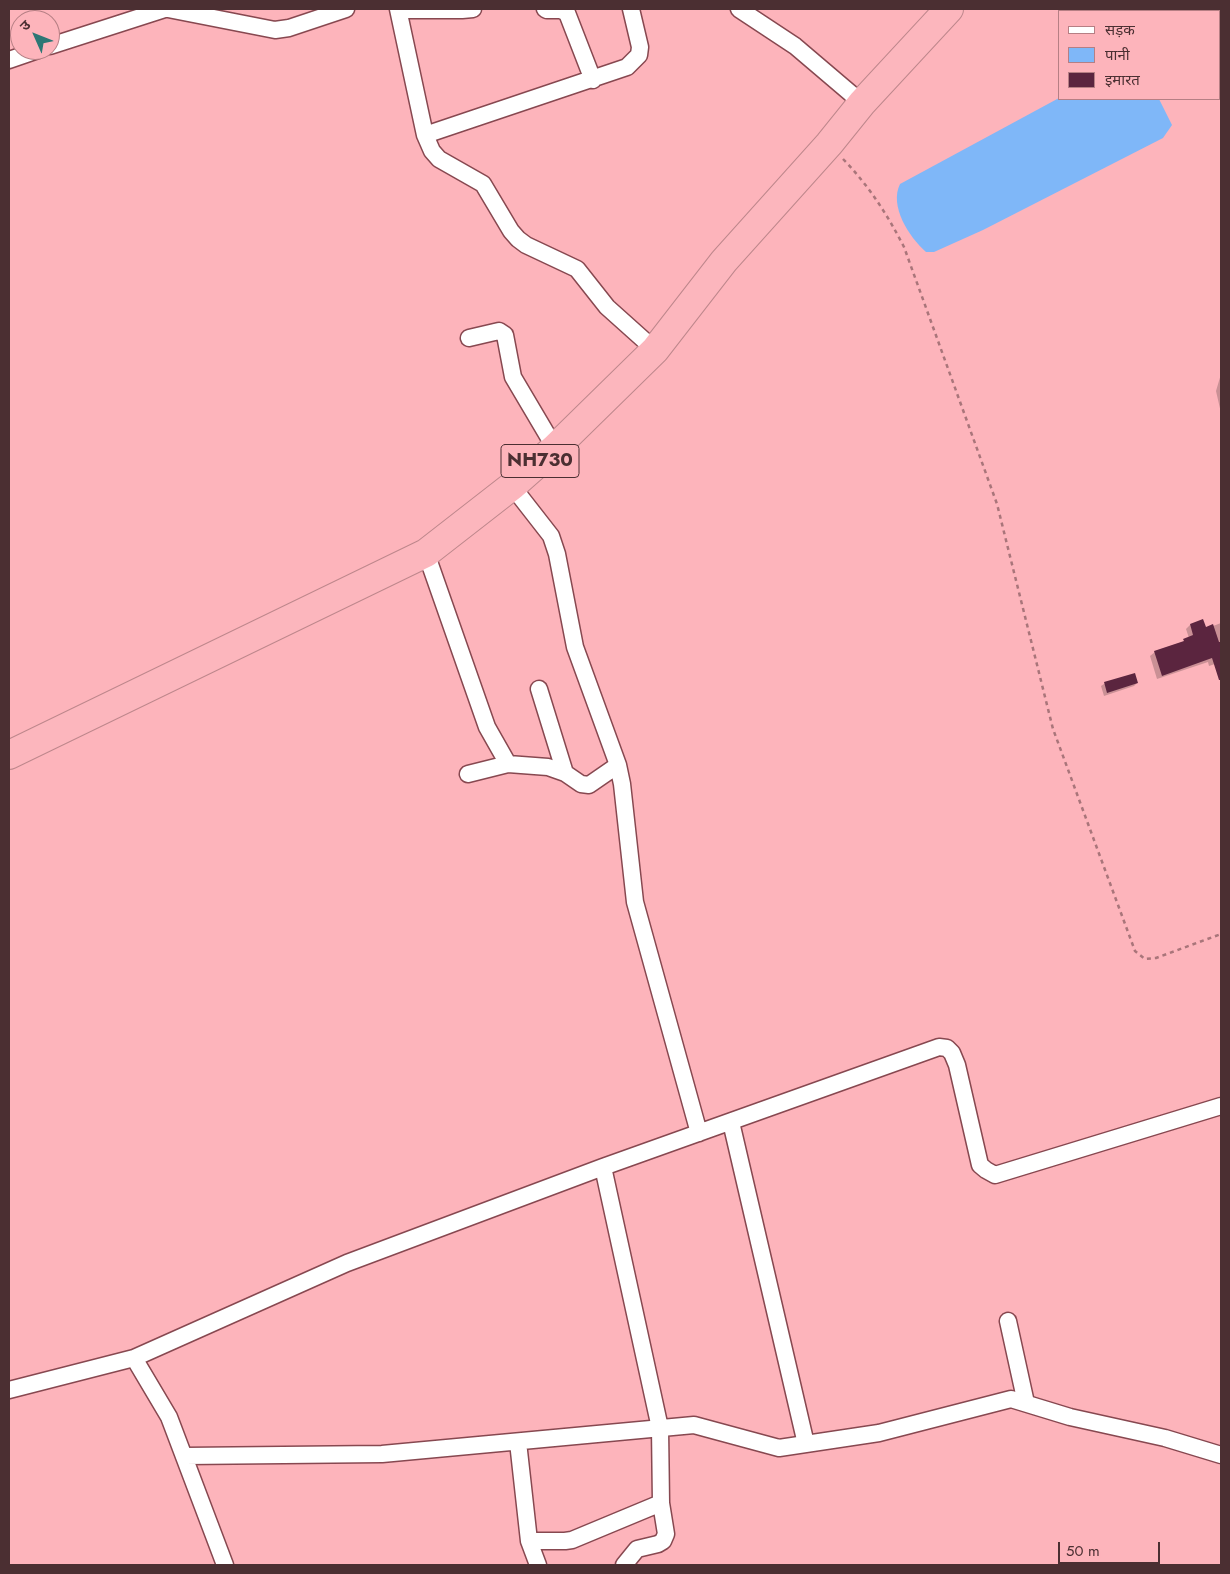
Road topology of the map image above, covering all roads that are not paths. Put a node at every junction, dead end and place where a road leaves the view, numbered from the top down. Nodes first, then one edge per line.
1 (166, 9) edge
2 (346, 9) edge
3 (398, 9) edge
4 (473, 9) edge
5 (545, 9) edge
6 (631, 9) edge
7 (739, 9) edge
8 (949, 9) edge
9 (568, 11) edge
10 (60, 43) edge
11 (593, 80) junction
12 (862, 103) junction
13 (426, 135) junction
14 (469, 338) dead end
15 (655, 350) junction
16 (555, 448) junction
17 (512, 486) junction
18 (426, 553) junction
19 (539, 689) dead end
20 (9, 756) edge
21 (508, 764) junction
22 (618, 765) junction
23 (565, 773) junction
24 (468, 774) dead end
25 (1221, 1106) edge
26 (731, 1122) junction
27 (698, 1133) junction
28 (603, 1167) junction
29 (1008, 1321) dead end
30 (134, 1358) junction
31 (9, 1390) edge
32 (1026, 1403) junction
33 (660, 1428) junction
34 (518, 1442) junction
35 (806, 1444) junction
36 (1221, 1455) edge
37 (185, 1456) junction
38 (661, 1503) junction
39 (529, 1541) junction
40 (225, 1565) edge
41 (538, 1565) edge
42 (624, 1565) edge

1 - 2 street
1 - 10 street
3 - 4 street
3 - 13 street
5 - 9 street
6 - 11 street
7 - 12 street
8 - 12 highway, NH730
9 - 11 street
11 - 13 street
12 - 15 highway, NH730
13 - 15 street
14 - 16 street
15 - 16 highway, NH730
16 - 17 highway, NH730
17 - 18 highway, NH730
17 - 22 street
18 - 20 highway, NH730
18 - 21 street
19 - 23 street
21 - 23 street
21 - 24 street
22 - 23 street
22 - 27 street
25 - 26 street
26 - 27 street
26 - 35 street
27 - 28 street
28 - 30 street
28 - 33 street
29 - 32 street
30 - 31 street
30 - 37 street
32 - 35 street
32 - 36 street
33 - 34 street
33 - 35 street
33 - 38 street
34 - 37 street
34 - 39 street
37 - 40 street
38 - 39 street
38 - 42 street
39 - 41 street

